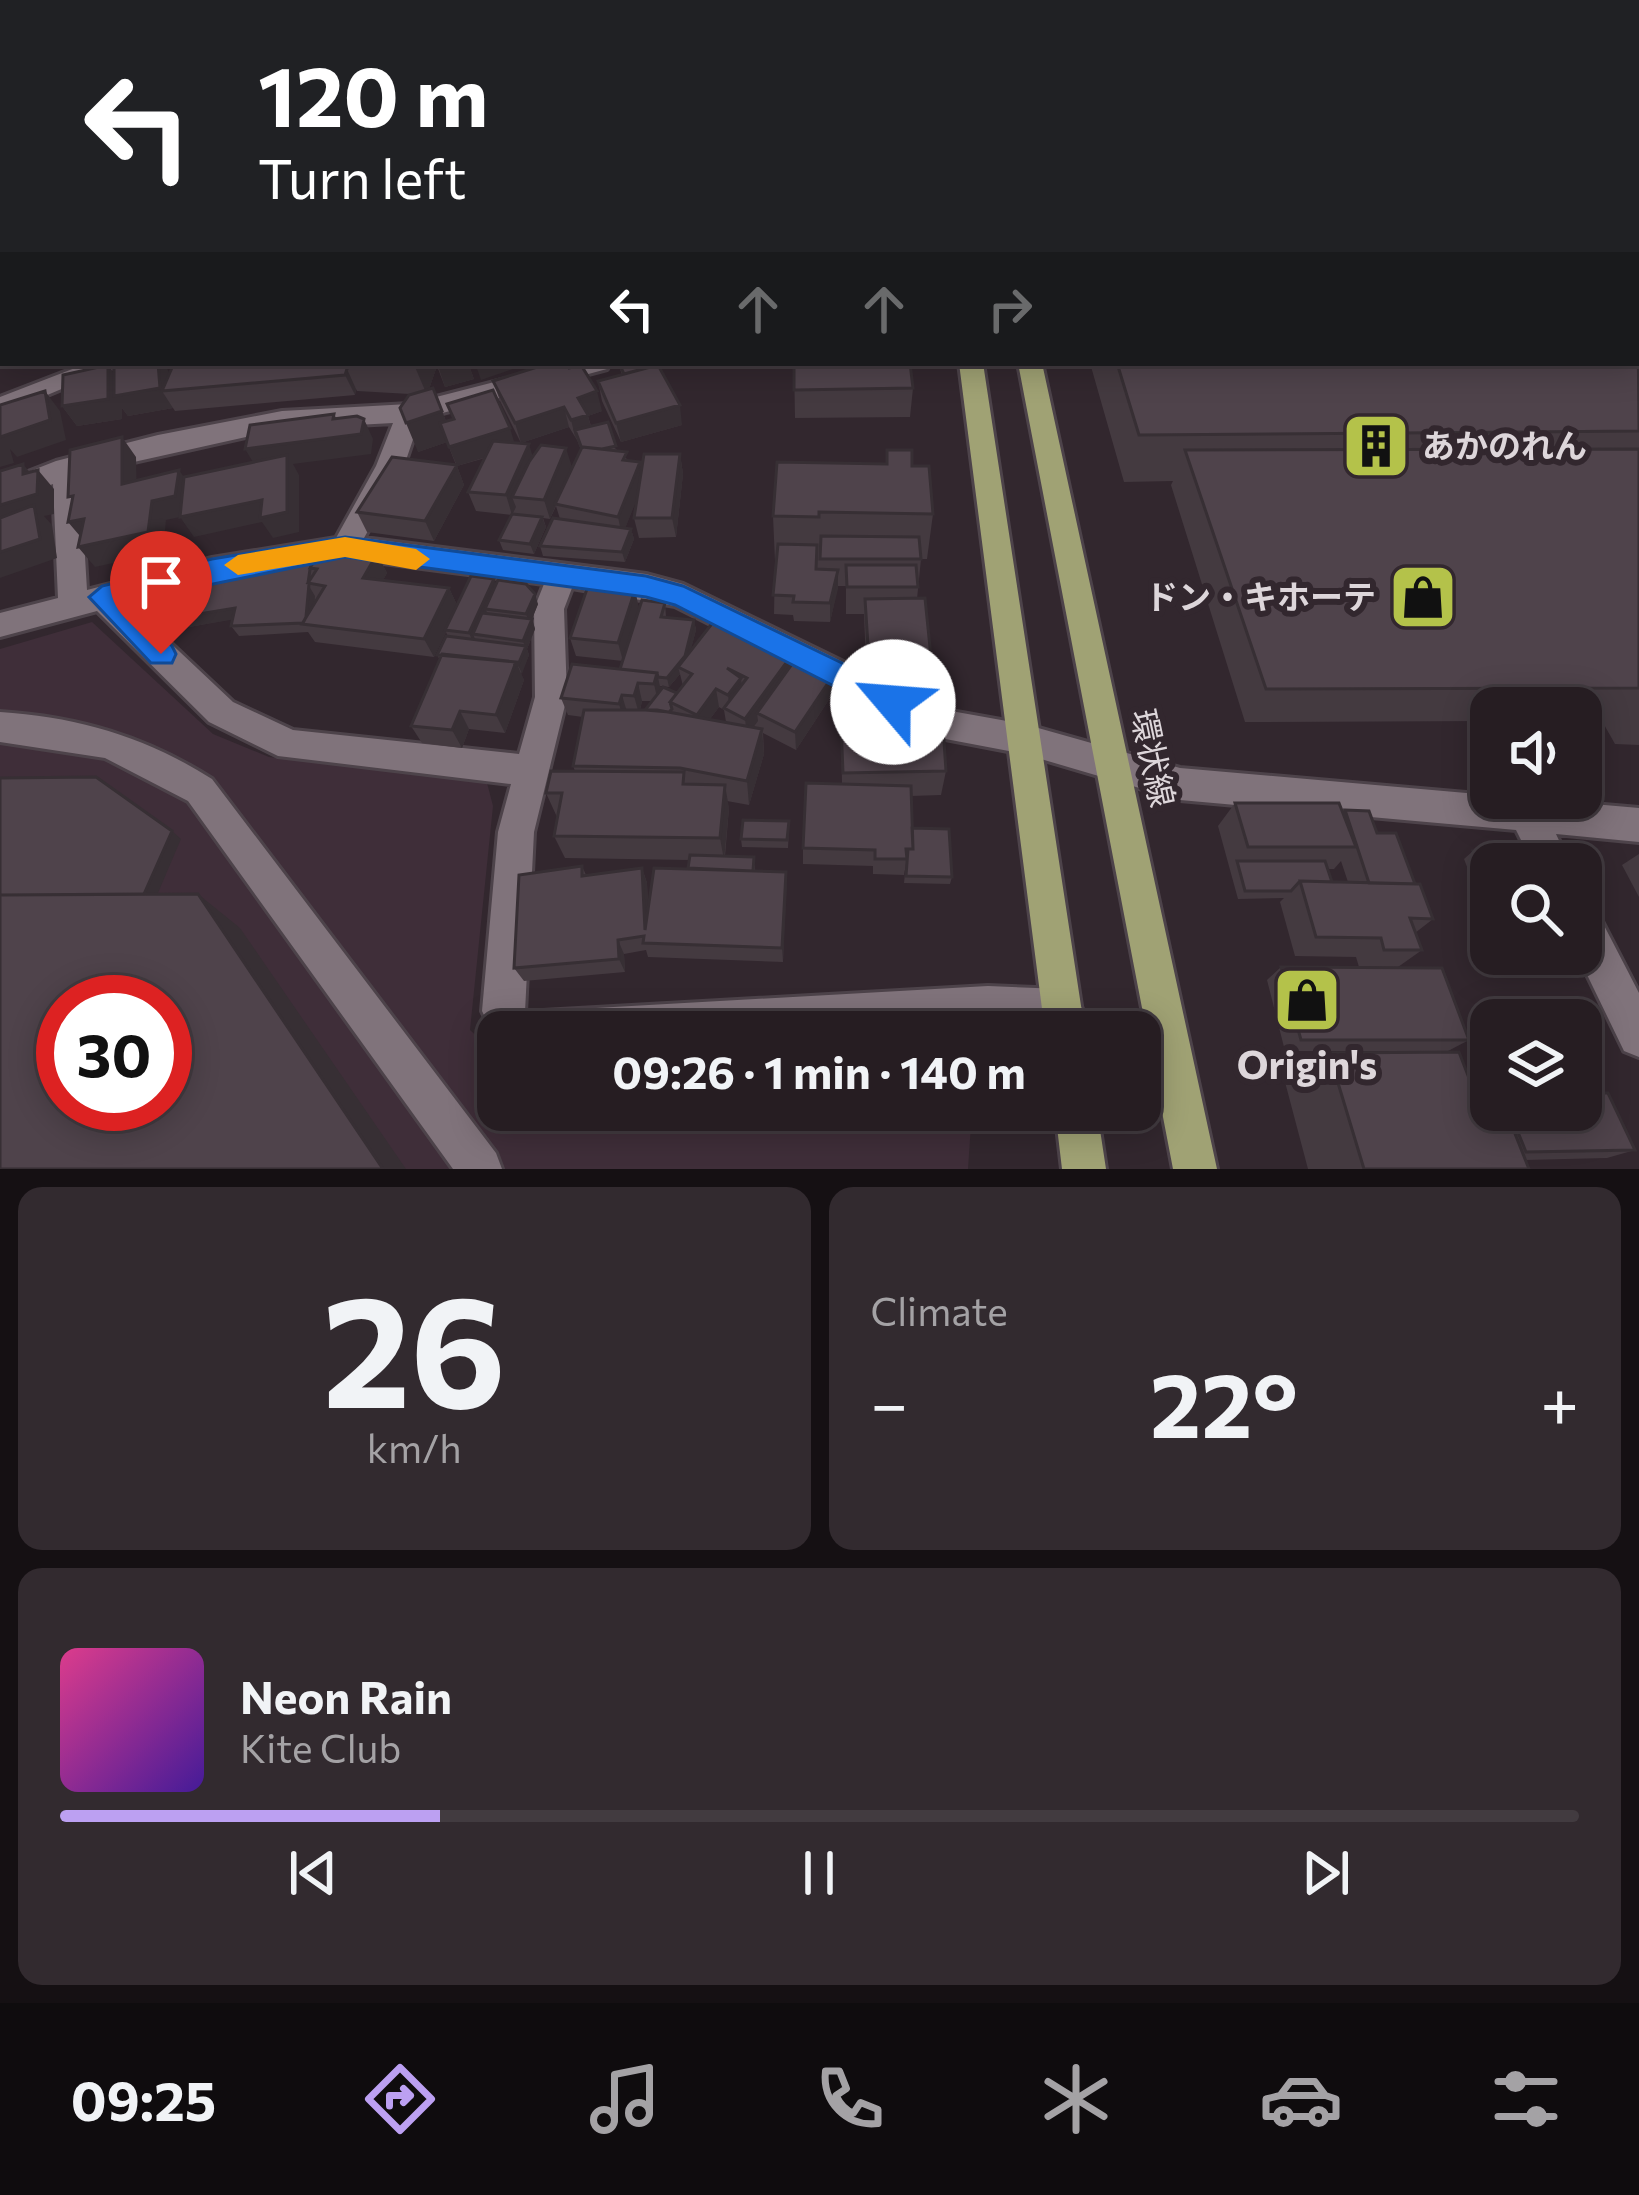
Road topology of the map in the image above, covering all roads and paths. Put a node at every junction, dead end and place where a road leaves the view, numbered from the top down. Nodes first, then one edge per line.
1 (103, 366) edge
2 (587, 366) edge
3 (971, 366) edge
4 (1031, 366) edge
5 (0, 406) edge
6 (410, 413) junction
7 (66, 468) junction
8 (0, 494) edge
9 (345, 547) junction
10 (561, 579) junction
11 (88, 600) junction
12 (0, 625) edge
13 (0, 728) edge
14 (1024, 739) junction
15 (1112, 766) junction
16 (529, 771) junction
17 (1470, 812) edge
18 (1556, 819) edge
19 (1639, 825) edge
20 (1602, 963) edge
21 (503, 1011) edge
22 (899, 1011) edge
23 (1015, 1011) edge
24 (1062, 1011) edge
25 (1639, 1036) edge
26 (1079, 1131) edge
27 (480, 1169) edge
28 (1084, 1169) edge
29 (1195, 1169) edge

1 - 5 street
2 - 6 street
3 - 14 main road
4 - 15 main road, 環状線
6 - 7 street
6 - 9 street
7 - 8 street
7 - 11 street
9 - 10 street
9 - 11 street
10 - 14 street
10 - 16 street
11 - 12 street
11 - 16 street
13 - 27 street
14 - 15 street
14 - 24 main road
15 - 17 street
15 - 29 main road, 環状線
16 - 21 street
18 - 19 street
20 - 25 street
22 - 23 street
26 - 28 main road

